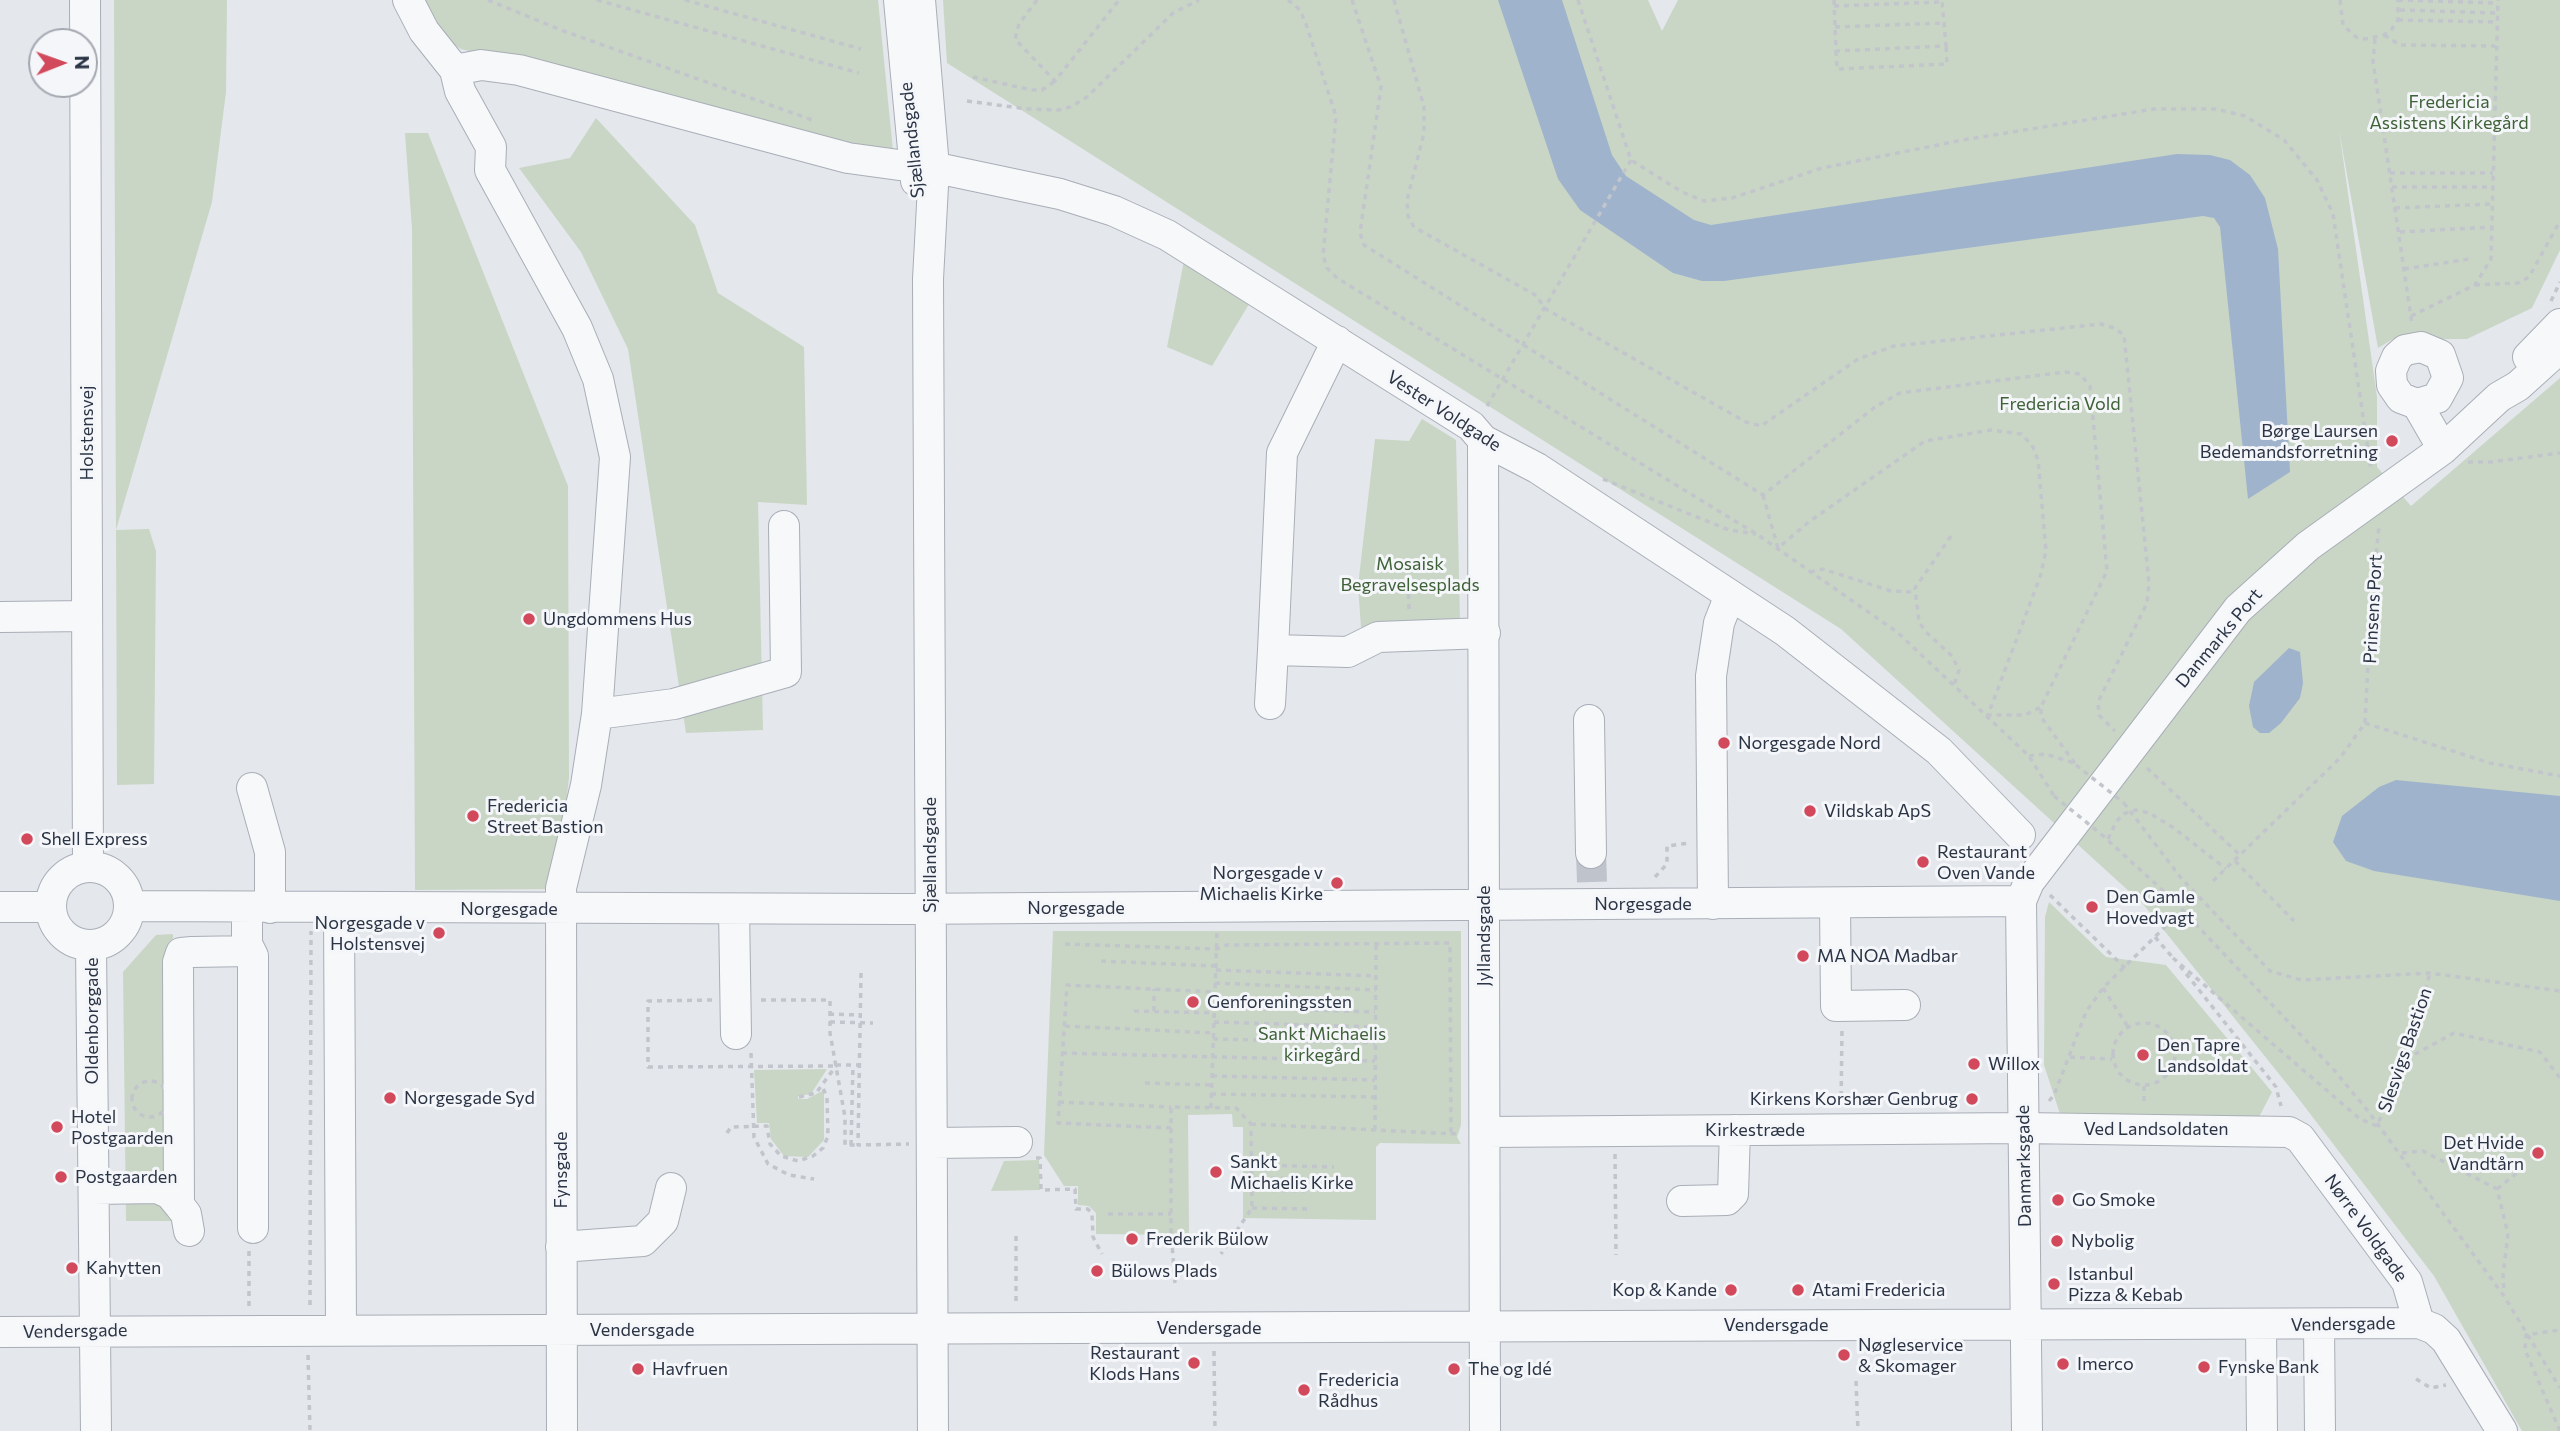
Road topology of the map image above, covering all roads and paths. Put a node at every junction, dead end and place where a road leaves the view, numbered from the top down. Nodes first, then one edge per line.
1 (85, 0) edge
2 (408, 0) edge
3 (488, 0) edge
4 (597, 0) edge
5 (685, 0) edge
6 (900, 0) edge
7 (920, 0) edge
8 (1037, 0) edge
9 (1119, 0) edge
10 (1199, 0) edge
11 (1287, 0) edge
12 (1297, 0) edge
13 (1352, 0) edge
14 (1394, 0) edge
15 (1578, 0) edge
16 (2340, 0) edge
17 (2398, 0) edge
18 (1942, 1) edge
19 (2498, 2) edge
20 (1834, 3) edge
21 (1300, 10) junction
22 (2400, 10) junction
23 (2497, 13) junction
24 (2398, 20) junction
25 (2497, 22) junction
26 (1944, 23) junction
27 (1835, 27) junction
28 (2384, 36) junction
29 (2375, 39) junction
30 (1946, 46) junction
31 (2496, 46) junction
32 (861, 49) dead end
33 (1836, 51) junction
34 (455, 70) junction
35 (859, 73) dead end
36 (973, 77) dead end
37 (1055, 80) junction
38 (967, 101) dead end
39 (822, 124) dead end
40 (1631, 160) junction
41 (924, 165) junction
42 (2390, 173) junction
43 (2493, 173) junction
44 (2392, 187) junction
45 (2493, 187) junction
46 (2492, 204) junction
47 (2395, 208) junction
48 (2560, 221) edge
49 (2492, 226) junction
50 (2399, 232) junction
51 (2469, 259) dead end
52 (2404, 269) junction
53 (2474, 285) junction
54 (1544, 307) junction
55 (2411, 316) junction
56 (2560, 324) edge
57 (1336, 341) junction
58 (1523, 344) junction
59 (2415, 347) junction
60 (2560, 348) edge
61 (1503, 380) junction
62 (2499, 397) junction
63 (2417, 404) junction
64 (1485, 409) dead end
65 (1483, 440) junction
66 (2443, 449) junction
67 (2560, 453) edge
68 (1592, 474) dead end
69 (1763, 495) junction
70 (2378, 495) junction
71 (784, 526) dead end
72 (1758, 535) junction
73 (1951, 536) dead end
74 (1778, 548) junction
75 (1810, 572) junction
76 (1915, 588) junction
77 (1730, 595) junction
78 (87, 616) junction
79 (0, 617) edge
80 (1485, 633) junction
81 (1273, 650) junction
82 (1954, 685) junction
83 (1270, 704) dead end
84 (2040, 707) junction
85 (597, 714) junction
86 (1988, 715) junction
87 (1589, 720) dead end
88 (2365, 723) junction
89 (2129, 751) junction
90 (2029, 756) junction
91 (2076, 764) junction
92 (2560, 776) edge
93 (252, 788) dead end
94 (2132, 810) junction
95 (2020, 835) dead end
96 (2108, 839) junction
97 (1712, 842) junction
98 (2240, 856) junction
99 (2235, 861) junction
100 (88, 867) junction
101 (2226, 869) junction
102 (1592, 880) junction
103 (2213, 881) dead end
104 (2025, 892) junction
105 (1835, 903) junction
106 (1651, 904) junction
107 (1713, 904) junction
108 (1484, 905) junction
109 (0, 906) edge
110 (130, 906) junction
111 (51, 907) junction
112 (258, 907) junction
113 (1218, 907) junction
114 (325, 908) junction
115 (930, 908) junction
116 (561, 909) junction
117 (734, 909) junction
118 (2171, 921) dead end
119 (2294, 921) dead end
120 (2155, 936) junction
121 (1065, 944) dead end
122 (1376, 944) junction
123 (91, 946) junction
124 (1216, 948) junction
125 (250, 951) junction
126 (2173, 958) junction
127 (1101, 961) dead end
128 (1215, 968) junction
129 (2125, 968) junction
130 (861, 973) dead end
131 (2430, 973) junction
132 (1376, 976) junction
133 (1215, 983) junction
134 (2103, 988) junction
135 (1154, 989) junction
136 (1376, 990) junction
137 (2560, 991) edge
138 (1215, 992) junction
139 (1905, 1005) dead end
140 (1842, 1006) junction
141 (1214, 1007) junction
142 (1134, 1011) dead end
143 (1154, 1012) junction
144 (1375, 1012) junction
145 (1214, 1013) junction
146 (860, 1015) junction
147 (830, 1021) junction
148 (1214, 1022) junction
149 (873, 1023) dead end
150 (1065, 1026) junction
151 (1375, 1027) junction
152 (2128, 1027) junction
153 (1213, 1033) junction
154 (1213, 1039) junction
155 (744, 1040) joint
156 (1375, 1043) junction
157 (1062, 1053) junction
158 (1212, 1057) junction
159 (2070, 1057) junction
160 (2112, 1059) junction
161 (2406, 1059) junction
162 (1375, 1062) junction
163 (853, 1065) junction
164 (860, 1065) junction
165 (836, 1066) junction
166 (1212, 1076) junction
167 (2560, 1077) edge
168 (1375, 1080) junction
169 (1145, 1083) dead end
170 (822, 1085) junction
171 (1212, 1085) junction
172 (1211, 1094) junction
173 (799, 1097) dead end
174 (1375, 1097) junction
175 (123, 1100) dead end
176 (132, 1100) junction
177 (1059, 1102) junction
178 (1171, 1107) junction
179 (1211, 1108) junction
180 (1251, 1124) junction
181 (753, 1126) junction
182 (2377, 1126) junction
183 (1171, 1128) junction
184 (2023, 1128) junction
185 (1841, 1129) junction
186 (1735, 1130) junction
187 (1375, 1131) junction
188 (1615, 1131) junction
189 (1486, 1132) junction
190 (2289, 1132) junction
191 (727, 1133) dead end
192 (932, 1134) junction
193 (1451, 1135) junction
194 (1020, 1141) joint
195 (851, 1145) junction
196 (859, 1145) junction
197 (2402, 1153) junction
198 (1251, 1165) junction
199 (1334, 1167) dead end
200 (2517, 1173) dead end
201 (1251, 1178) junction
202 (814, 1179) dead end
203 (1334, 1179) dead end
204 (671, 1188) dead end
205 (94, 1189) junction
206 (2497, 1189) junction
207 (1252, 1191) junction
208 (1305, 1191) dead end
209 (1682, 1201) dead end
210 (1252, 1208) junction
211 (1311, 1209) dead end
212 (1108, 1214) dead end
213 (1171, 1214) junction
214 (1016, 1236) dead end
215 (251, 1237) joint
216 (561, 1247) junction
217 (1102, 1254) dead end
218 (1221, 1254) dead end
219 (1616, 1255) dead end
220 (1175, 1283) dead end
221 (2504, 1296) junction
222 (249, 1300) dead end
223 (1016, 1308) dead end
224 (2026, 1323) junction
225 (2419, 1323) junction
226 (2319, 1324) junction
227 (2261, 1325) junction
228 (933, 1328) junction
229 (1214, 1328) junction
230 (1485, 1328) junction
231 (310, 1329) junction
232 (341, 1329) junction
233 (96, 1330) junction
234 (561, 1330) junction
235 (2560, 1330) edge
236 (0, 1332) edge
237 (2526, 1335) junction
238 (1856, 1381) dead end
239 (2560, 1388) edge
240 (96, 1431) edge
241 (310, 1431) edge
242 (562, 1431) edge
243 (933, 1431) edge
244 (1215, 1431) edge
245 (1485, 1431) edge
246 (1857, 1431) edge
247 (2027, 1431) edge
248 (2262, 1431) edge
249 (2320, 1431) edge
250 (2502, 1431) edge
251 (2560, 1431) edge

1 - 78 street, Holstensvej
2 - 34 street, Fynsgade
3 - 39 path
4 - 35 path
5 - 32 path
6 - 41 street, Sjællandsgade
7 - 41 street, Sjællandsgade
8 - 37 path
9 - 37 path
10 - 38 path
11 - 21 path
12 - 21 path
13 - 58 path
14 - 54 path
15 - 40 path
16 - 29 path
17 - 19 path
17 - 22 path
18 - 20 path
18 - 26 path
19 - 23 path
20 - 27 path
21 - 61 path
22 - 23 path
22 - 24 path
23 - 25 path
24 - 25 path
24 - 28 path
25 - 31 path
26 - 27 path
26 - 30 path
27 - 33 path
28 - 29 path
28 - 31 path
29 - 42 path
30 - 33 path
30 - 33 path
31 - 43 path
34 - 41 street, Vester Voldgade
34 - 85 street, Fynsgade
36 - 37 path
40 - 54 path
40 - 70 path, Prinsens Port
41 - 57 street, Vester Voldgade
41 - 115 street, Sjællandsgade
42 - 43 path
42 - 44 path
43 - 45 path
44 - 45 path
44 - 47 path
45 - 46 path
46 - 47 path
46 - 49 path
47 - 50 path
48 - 53 path
49 - 50 path
49 - 53 path
50 - 52 path
51 - 52 path
52 - 55 path
53 - 55 path
54 - 58 path
54 - 89 path
55 - 59 path
56 - 62 street, Danmarks Port
57 - 65 street, Vester Voldgade
57 - 81 street
58 - 61 path
58 - 69 path
59 - 63 street
59 - 63 street
60 - 62 street, Danmarks Port
61 - 64 path
61 - 72 path
62 - 66 street, Danmarks Port
63 - 66 street
65 - 77 street, Vester Voldgade
65 - 80 street, Jyllandsgade
66 - 67 path
66 - 70 street, Danmarks Port
68 - 72 path
69 - 74 path
69 - 84 path
70 - 88 path, Prinsens Port
70 - 89 street, Danmarks Port
71 - 85 street
72 - 74 path
73 - 76 path
74 - 75 path
74 - 86 path
75 - 76 path
75 - 82 path
76 - 82 path
77 - 95 street, Vester Voldgade
77 - 97 street
78 - 79 street
78 - 100 street, Holstensvej
80 - 81 street
80 - 108 street, Jyllandsgade
81 - 83 street
82 - 86 path
84 - 86 path
84 - 91 path
85 - 116 street, Fynsgade
86 - 90 path
87 - 102 street
88 - 92 path
88 - 98 path
89 - 98 path
89 - 104 street, Danmarks Port
90 - 91 path
90 - 96 path, bridge
91 - 94 path, bridge
93 - 112 street
94 - 96 path
94 - 101 path
94 - 131 path
96 - 182 path
97 - 106 path
97 - 107 street
98 - 99 path
99 - 101 path
99 - 119 path
100 - 110 street
100 - 111 street
101 - 103 path
102 - 106 street, Norgesgade
102 - 108 street, Norgesgade
104 - 105 street, Norgesgade
104 - 129 path
104 - 184 street, Danmarksgade
105 - 107 street, Norgesgade
105 - 140 street
106 - 107 street, Norgesgade
108 - 113 street, Norgesgade
108 - 189 street, Jyllandsgade
109 - 111 street
110 - 112 street, Norgesgade
110 - 123 street
111 - 123 street
112 - 114 street, Norgesgade
112 - 125 street
113 - 115 street, Norgesgade
113 - 124 path
114 - 116 street, Norgesgade
114 - 231 path
114 - 232 street
115 - 117 street, Norgesgade
115 - 192 street, Sjællandsgade
116 - 117 street, Norgesgade
116 - 216 street, Fynsgade
117 - 155 street
118 - 120 path
120 - 126 path
120 - 129 path
121 - 124 path
122 - 124 path
122 - 132 path
122 - 193 path
123 - 205 street, Oldenborggade
124 - 128 path
125 - 205 street
125 - 215 street
126 - 182 path
126 - 190 path
127 - 128 path
128 - 132 path
128 - 133 path
129 - 134 path
130 - 146 path
131 - 137 path
131 - 161 path, Slesvigs Bastion
132 - 136 path
133 - 136 path
133 - 138 path
134 - 152 path
134 - 159 path
135 - 138 path
135 - 143 path
135 - 150 path
136 - 144 path
138 - 141 path
139 - 140 street
140 - 185 path
141 - 144 path
141 - 145 path
142 - 143 path
143 - 145 path
144 - 151 path
145 - 148 path
146 - 147 path
146 - 164 path
147 - 149 path
147 - 165 path
148 - 151 path
148 - 153 path
150 - 153 path
150 - 157 path
151 - 156 path
152 - 160 path
152 - 160 path
153 - 154 path
154 - 156 path
154 - 158 path
155 - 181 path
156 - 162 path
157 - 158 path
157 - 177 path
158 - 162 path
158 - 166 path
159 - 160 path
159 - 184 path
161 - 167 path
161 - 182 path, Slesvigs Bastion
162 - 168 path
163 - 164 path
163 - 165 path
163 - 195 path
164 - 196 path
165 - 170 path
165 - 195 path
166 - 168 path
166 - 171 path
168 - 174 path
169 - 171 path
170 - 173 path
170 - 181 path
171 - 172 path
172 - 174 path
172 - 179 path
174 - 187 path
175 - 176 path
176 - 176 path
177 - 178 path
177 - 183 path
178 - 179 path
178 - 183 path
179 - 180 path
180 - 187 path
180 - 198 path
181 - 191 path
181 - 202 path
182 - 197 path
183 - 213 path
184 - 185 street, Kirkestræde
184 - 190 street, Ved Landsoldaten
184 - 224 street, Danmarksgade
185 - 186 street, Kirkestræde
186 - 188 street, Kirkestræde
186 - 209 street
187 - 193 path
188 - 189 street, Kirkestræde
188 - 219 path
189 - 193 path
189 - 230 street, Jyllandsgade
190 - 225 street, Nørre Voldgade
192 - 194 street
192 - 196 path
192 - 228 street, Sjællandsgade
194 - 217 path
195 - 196 path
197 - 206 path
197 - 221 path
198 - 199 path
198 - 201 path
200 - 206 path
201 - 203 path
201 - 207 path
204 - 216 street
205 - 233 street, Oldenborggade
206 - 221 path
207 - 208 path
207 - 210 path
210 - 211 path
210 - 218 path
212 - 213 path
213 - 220 path
214 - 223 path
215 - 222 path
216 - 234 street, Fynsgade
221 - 237 path
224 - 227 street, Vendersgade
224 - 230 street, Vendersgade
224 - 247 street, Danmarksgade
225 - 226 street, Vendersgade
225 - 250 street
226 - 227 street, Vendersgade
226 - 249 street
227 - 248 street
228 - 229 street, Vendersgade
228 - 234 street, Vendersgade
228 - 243 street, Sjællandsgade
229 - 230 street, Vendersgade
229 - 244 path
230 - 245 street, Jyllandsgade
231 - 232 street, Vendersgade
231 - 233 street, Vendersgade
231 - 241 path
232 - 234 street, Vendersgade
233 - 236 street, Vendersgade
233 - 240 street, Oldenborggade
234 - 242 street, Fynsgade
235 - 237 path
237 - 239 path
237 - 251 path
238 - 246 path

